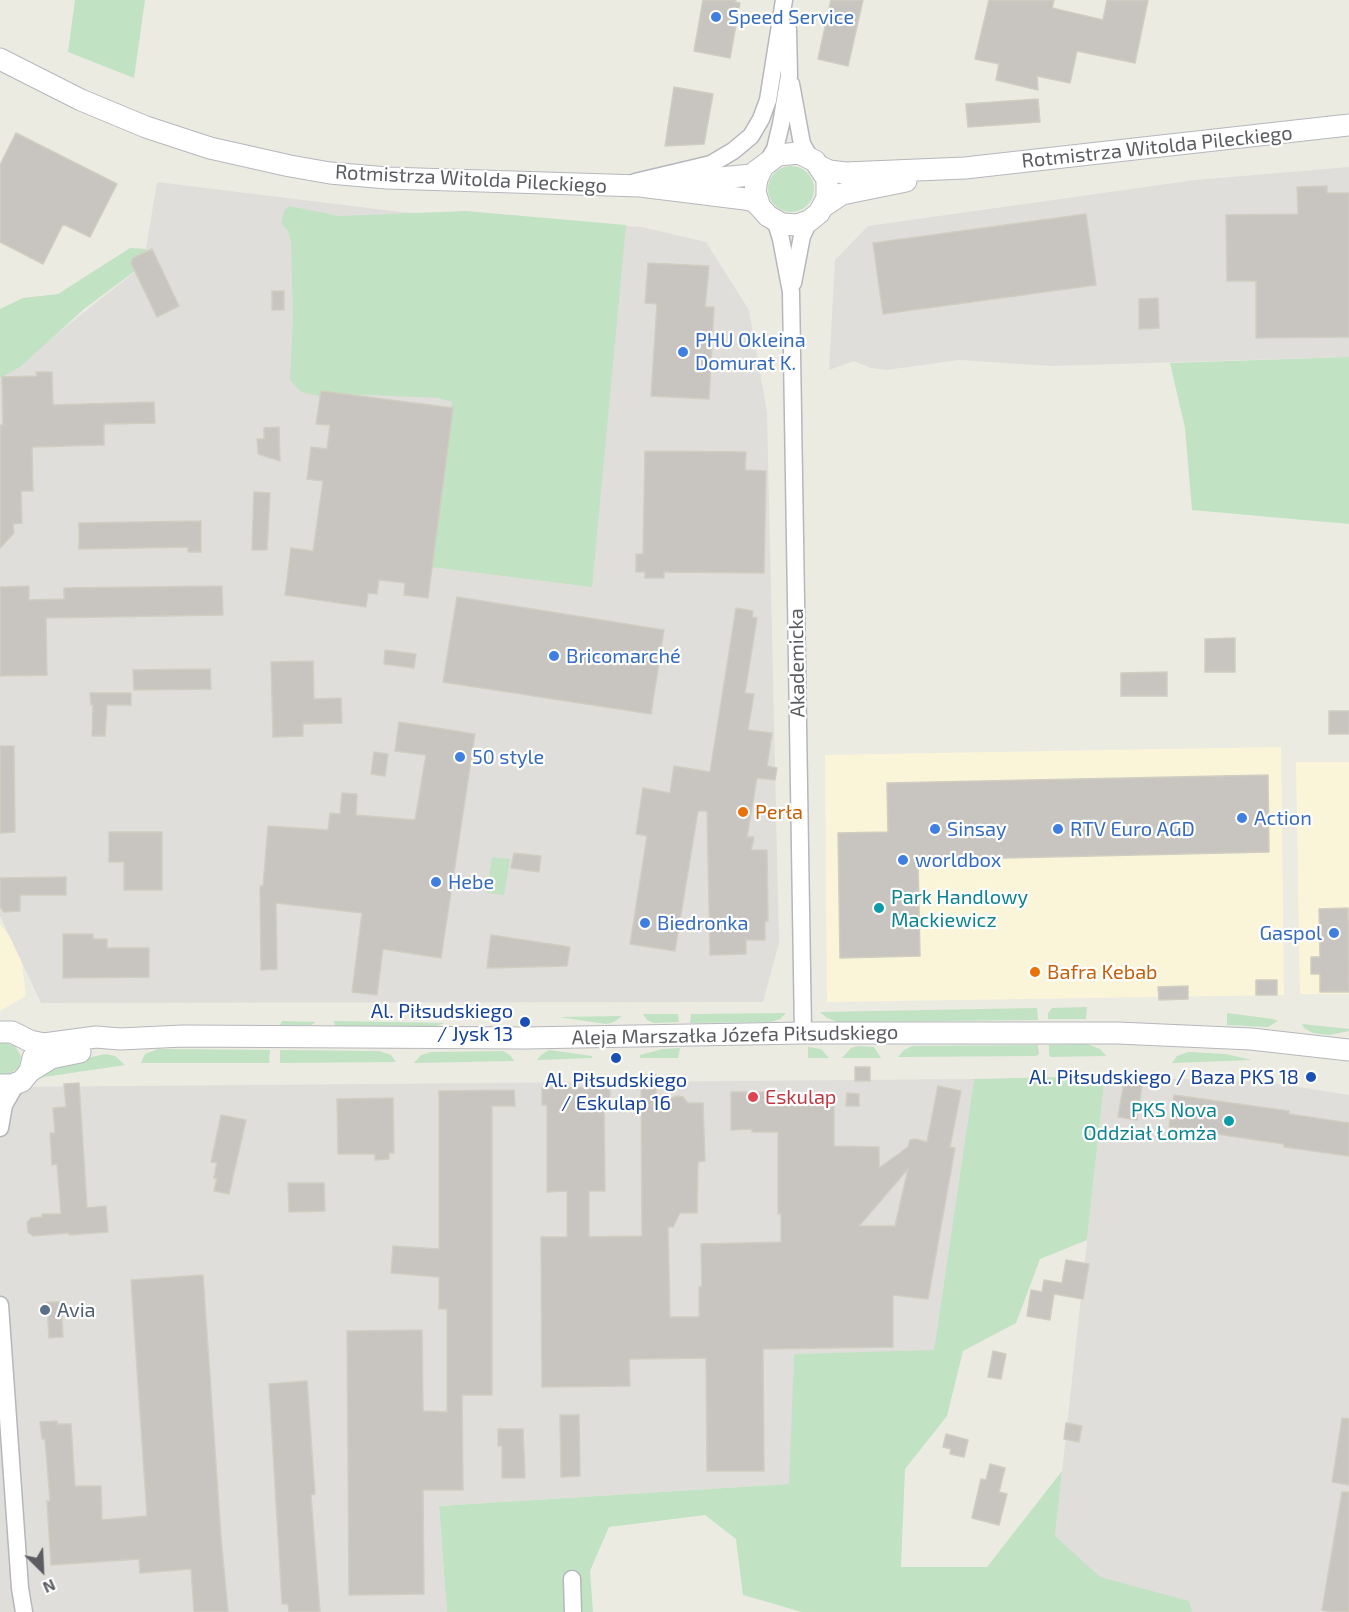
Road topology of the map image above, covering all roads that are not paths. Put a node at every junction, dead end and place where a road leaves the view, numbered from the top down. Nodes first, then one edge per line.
1 (786, 0) edge
2 (0, 59) edge
3 (789, 76) junction
4 (1349, 125) edge
5 (816, 163) junction
6 (764, 165) junction
7 (965, 168) junction
8 (618, 186) junction
9 (640, 186) junction
10 (766, 213) junction
11 (817, 214) junction
12 (791, 292) junction
13 (0, 1032) edge
14 (803, 1033) junction
15 (24, 1038) junction
16 (120, 1039) junction
17 (1349, 1050) edge
18 (15, 1080) edge
19 (0, 1128) edge
20 (0, 1305) edge
21 (572, 1579) dead end
22 (24, 1612) edge
23 (573, 1612) edge

1 - 3 street
1 - 8 street
2 - 8 street, Rotmistrza Witolda Pileckiego
3 - 5 street
3 - 6 street
4 - 7 street, Rotmistrza Witolda Pileckiego
5 - 6 street
5 - 7 street, Rotmistrza Witolda Pileckiego
5 - 11 street
6 - 9 street, Rotmistrza Witolda Pileckiego
6 - 10 street
7 - 11 street, Rotmistrza Witolda Pileckiego
8 - 9 street, Rotmistrza Witolda Pileckiego
9 - 10 street, Rotmistrza Witolda Pileckiego
10 - 11 street
10 - 12 street, Akademicka
11 - 12 street, Akademicka
12 - 14 street, Akademicka
13 - 15 street, Aleja Marszałka Józefa Piłsudskiego
14 - 16 street, Aleja Marszałka Józefa Piłsudskiego
14 - 17 street, Aleja Marszałka Józefa Piłsudskiego
15 - 16 street, Aleja Marszałka Józefa Piłsudskiego
15 - 18 street
16 - 18 street, Aleja Marszałka Józefa Piłsudskiego
18 - 19 street
20 - 22 street
21 - 23 street

